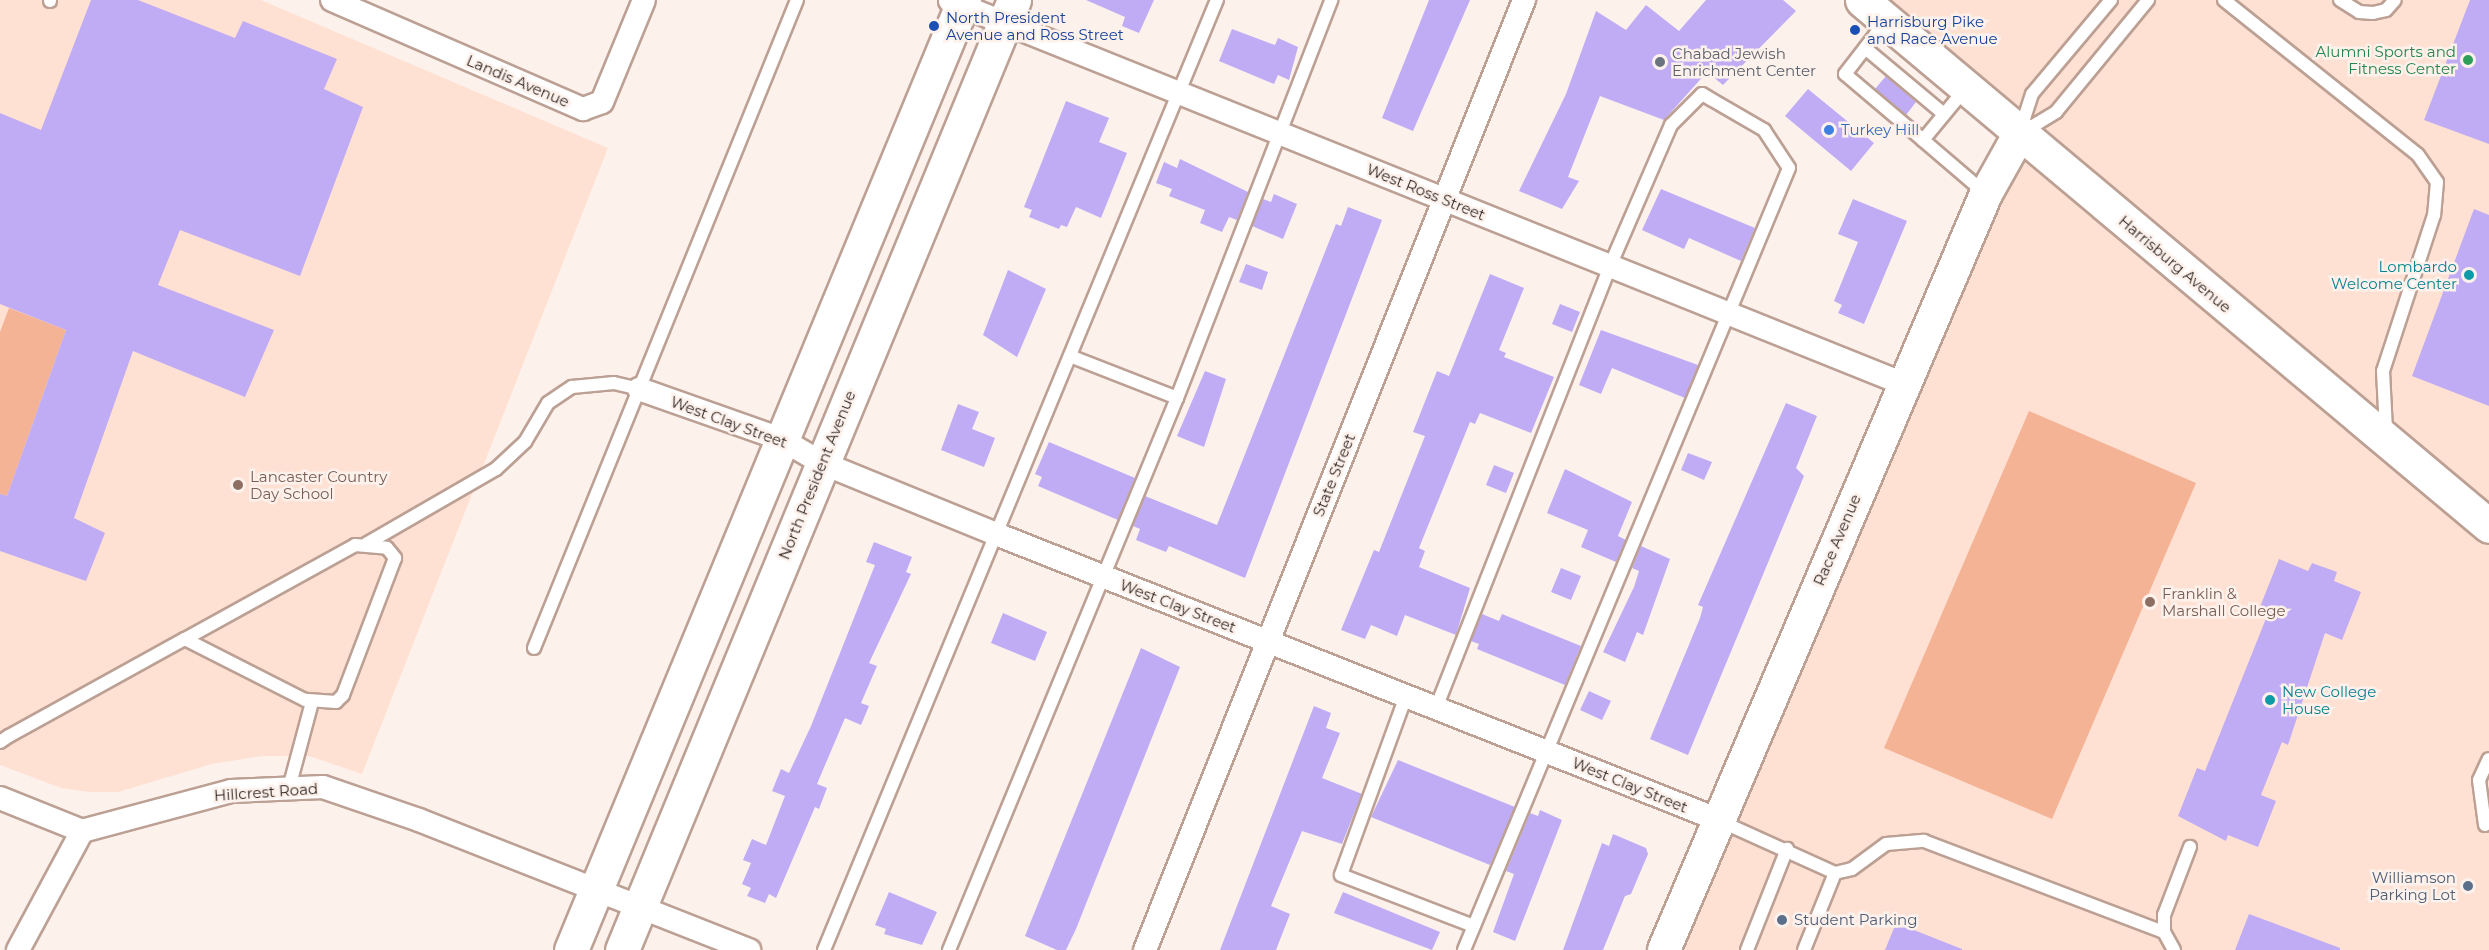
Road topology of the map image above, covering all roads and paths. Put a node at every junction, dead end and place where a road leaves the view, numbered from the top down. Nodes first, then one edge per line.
1 (332, 0) edge
2 (644, 0) edge
3 (797, 0) edge
4 (1217, 0) edge
5 (1331, 0) edge
6 (1524, 0) edge
7 (1862, 0) edge
8 (2111, 0) edge
9 (2148, 0) edge
10 (2224, 0) edge
11 (2340, 0) edge
12 (2395, 0) edge
13 (958, 2) edge
14 (1010, 11) edge
15 (1886, 21) junction
16 (1865, 48) junction
17 (1965, 88) junction
18 (1178, 94) junction
19 (1944, 114) junction
20 (1279, 134) junction
21 (2019, 135) junction
22 (1923, 140) junction
23 (1986, 194) junction
24 (1444, 199) junction
25 (1610, 266) junction
26 (1728, 314) junction
27 (1070, 356) junction
28 (1904, 384) junction
29 (639, 389) junction
30 (1177, 398) junction
31 (781, 439) junction
32 (2388, 441) junction
33 (822, 463) junction
34 (2489, 525) edge
35 (996, 534) junction
36 (366, 544) junction
37 (1101, 576) junction
38 (185, 639) junction
39 (1268, 641) junction
40 (534, 648) dead end
41 (1406, 696) junction
42 (312, 702) junction
43 (1436, 708) junction
44 (0, 742) edge
45 (1545, 751) junction
46 (2489, 759) edge
47 (288, 788) junction
48 (0, 798) edge
49 (1719, 820) junction
50 (2487, 822) edge
51 (82, 831) junction
52 (2190, 848) dead end
53 (1787, 849) junction
54 (1835, 873) junction
55 (596, 890) junction
56 (639, 907) junction
57 (1474, 926) junction
58 (2164, 932) junction
59 (18, 950) edge
60 (571, 950) edge
61 (622, 950) edge
62 (749, 950) edge
63 (824, 950) edge
64 (949, 950) edge
65 (1144, 950) edge
66 (1464, 950) edge
67 (1664, 950) edge
68 (1747, 950) edge
69 (1804, 950) edge
70 (2174, 950) edge

1 - 2 street, Landis Avenue
3 - 29 lane
4 - 18 lane
5 - 20 lane
6 - 24 street, State Street
7 - 15 main road, Harrisburg Avenue
8 - 21 lane
9 - 21 lane
10 - 32 lane
11 - 12 lane
13 - 14 street, West Ross Street
13 - 31 main road
14 - 18 street, West Ross Street
14 - 33 main road, North President Avenue
15 - 16 lane
15 - 17 main road, Harrisburg Avenue
16 - 19 lane
16 - 22 lane
17 - 19 lane
17 - 21 main road, Harrisburg Avenue
18 - 20 street, West Ross Street
18 - 27 lane
19 - 22 lane
20 - 24 street, West Ross Street
20 - 30 lane
21 - 23 main road, Race Avenue
21 - 32 main road, Harrisburg Avenue
22 - 23 lane
23 - 28 main road, Race Avenue
24 - 25 street, West Ross Street
24 - 39 street, State Street
25 - 26 street, West Ross Street
25 - 26 lane
25 - 43 lane
26 - 28 street, West Ross Street
26 - 45 lane
27 - 30 lane
27 - 35 lane
28 - 49 main road, Race Avenue
29 - 31 street, West Clay Street
29 - 36 lane
29 - 40 lane
30 - 37 lane
31 - 33 street, West Clay Street
31 - 55 main road
32 - 34 main road, Harrisburg Avenue
33 - 35 street, West Clay Street
33 - 56 main road, North President Avenue
35 - 37 street, West Clay Street
35 - 63 lane
36 - 38 lane
36 - 42 lane
37 - 39 street, West Clay Street
37 - 64 lane
38 - 42 lane
38 - 44 lane
39 - 41 street, West Clay Street
39 - 65 street, State Street
41 - 43 street, West Clay Street
41 - 57 lane
42 - 47 lane
43 - 45 street, West Clay Street
45 - 49 street, West Clay Street
45 - 57 lane
46 - 50 lane
47 - 51 street, Hillcrest Road
47 - 55 street, Hillcrest Road
48 - 51 street
49 - 53 lane
49 - 67 main road, Race Avenue
51 - 59 street
52 - 58 lane
53 - 54 lane
53 - 68 lane
54 - 58 lane
54 - 69 lane
55 - 56 street, Hillcrest Road
55 - 60 main road
56 - 61 main road, North President Avenue
56 - 62 street, Hillcrest Road
57 - 66 lane
58 - 70 lane

